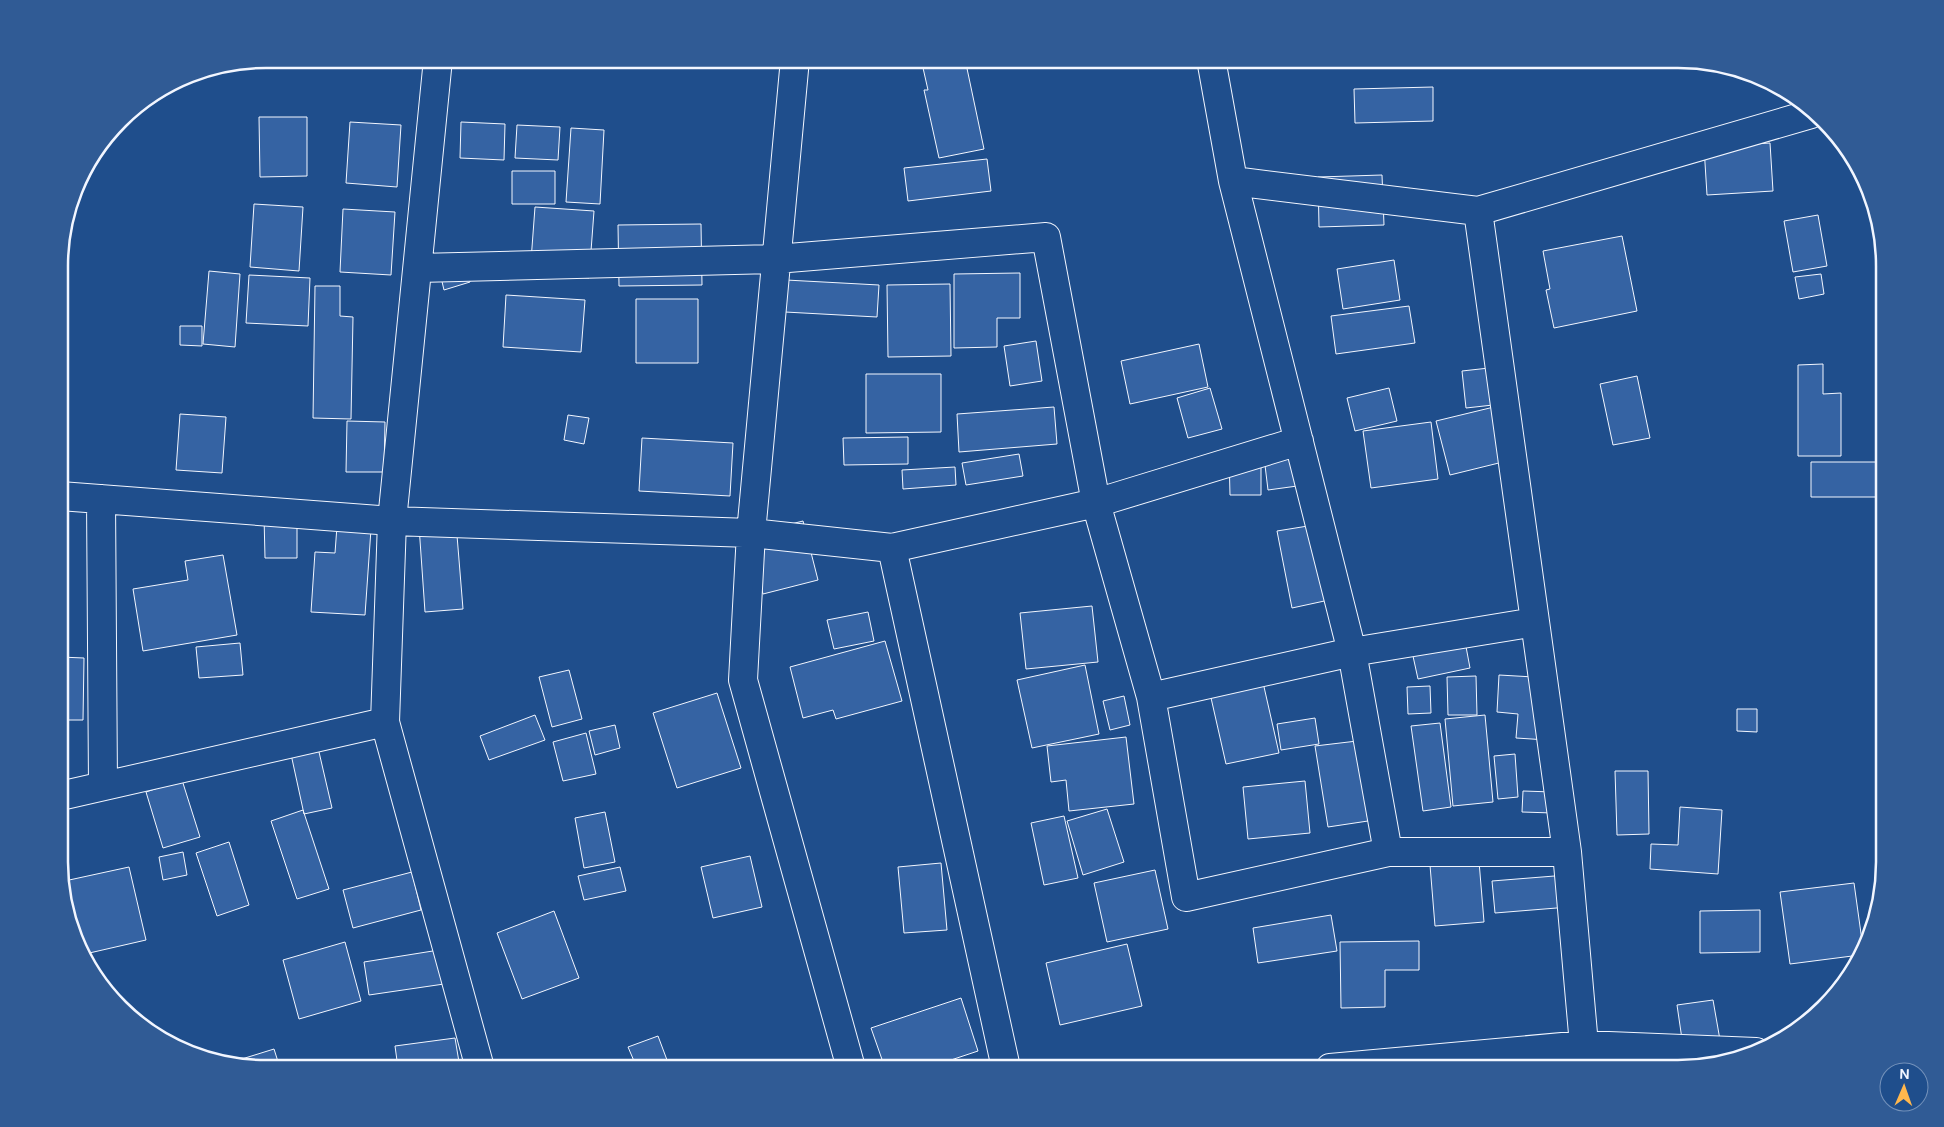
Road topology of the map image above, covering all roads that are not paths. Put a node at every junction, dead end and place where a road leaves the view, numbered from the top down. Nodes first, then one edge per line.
1 (437, 68) edge
2 (794, 68) edge
3 (1213, 68) edge
4 (1807, 115) edge
5 (1233, 181) junction
6 (1478, 211) junction
7 (776, 259) junction
8 (418, 268) junction
9 (1299, 441) junction
10 (67, 497) edge
11 (101, 499) junction
12 (1096, 503) junction
13 (392, 521) junction
14 (751, 533) junction
15 (892, 548) junction
16 (1535, 622) junction
17 (1352, 652) junction
18 (1151, 697) junction
19 (385, 722) junction
20 (103, 786) junction
21 (67, 794) edge
22 (1388, 852) junction
23 (1567, 852) junction
24 (1584, 1045) junction
25 (1735, 1051) edge
26 (478, 1060) edge
27 (849, 1060) edge
28 (1004, 1060) edge
29 (1418, 1060) edge

1 - 8 street
2 - 7 street
3 - 5 street
4 - 6 street
5 - 6 street
5 - 9 street
6 - 16 street
7 - 8 street
7 - 12 street
7 - 14 street
8 - 13 street
9 - 12 street
9 - 17 street
10 - 11 street
11 - 13 street
11 - 20 street
12 - 15 street
12 - 18 street
13 - 14 street
13 - 19 street
14 - 15 street
14 - 27 street
15 - 28 street
16 - 17 street
16 - 23 street
17 - 18 street
17 - 22 street
18 - 22 street
19 - 20 street
19 - 26 street
20 - 21 street
22 - 23 street
23 - 24 street
24 - 25 street
24 - 29 street

